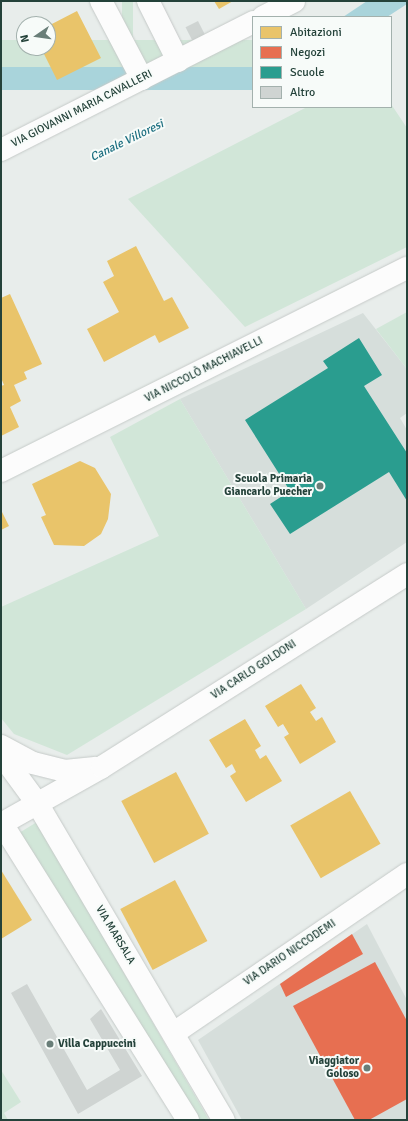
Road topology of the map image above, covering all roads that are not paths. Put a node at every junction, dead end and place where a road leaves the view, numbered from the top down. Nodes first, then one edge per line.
1 (101, 1) edge
2 (148, 1) edge
3 (294, 1) edge
4 (265, 16) edge
5 (252, 23) edge
6 (171, 65) junction
7 (142, 79) junction
8 (1, 150) edge
9 (407, 268) edge
10 (1, 471) edge
11 (407, 574) edge
12 (1, 746) edge
13 (1, 754) edge
14 (102, 768) junction
15 (36, 803) junction
16 (1, 823) edge
17 (407, 874) edge
18 (174, 1033) junction
19 (188, 1120) edge
20 (224, 1120) edge

1 - 7 street
2 - 6 street
3 - 4 street
5 - 6 street, VIA GIOVANNI MARIA CAVALLERI
6 - 7 street, VIA GIOVANNI MARIA CAVALLERI
7 - 8 street, VIA GIOVANNI MARIA CAVALLERI
9 - 10 street, VIA NICCOLÒ MACHIAVELLI
11 - 14 street, VIA CARLO GOLDONI
12 - 14 street, VIA CARLO GOLDONI
13 - 15 street, VIA MARSALA
14 - 15 street, VIA CARLO GOLDONI
15 - 16 street, VIA CARLO GOLDONI
15 - 18 street, VIA MARSALA
16 - 19 street
17 - 18 street, VIA DARIO NICCODEMI
18 - 20 street, VIA MARSALA

